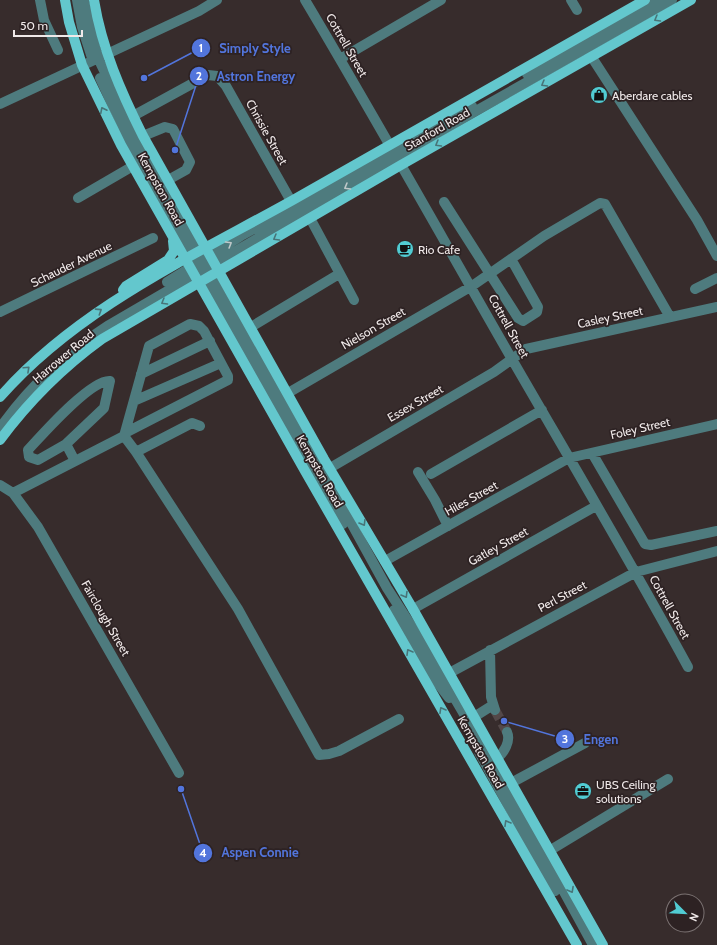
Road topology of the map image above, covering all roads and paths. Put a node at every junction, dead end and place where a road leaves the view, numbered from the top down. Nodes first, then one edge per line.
1 (40, 0) edge
2 (65, 0) edge
3 (77, 0) edge
4 (84, 0) edge
5 (94, 0) edge
6 (217, 0) edge
7 (305, 0) edge
8 (441, 0) edge
9 (571, 0) edge
10 (645, 0) edge
11 (657, 0) edge
12 (672, 0) edge
13 (690, 0) edge
14 (577, 10) dead end
15 (58, 50) dead end
16 (592, 56) junction
17 (99, 57) junction
18 (340, 59) junction
19 (82, 65) junction
20 (0, 104) edge
21 (133, 116) junction
22 (143, 136) junction
23 (395, 155) junction
24 (133, 166) junction
25 (168, 180) junction
26 (78, 198) dead end
27 (290, 201) junction
28 (444, 202) dead end
29 (310, 218) junction
30 (153, 238) dead end
31 (173, 238) junction
32 (717, 256) edge
33 (512, 259) junction
34 (202, 265) junction
35 (491, 273) junction
36 (339, 274) junction
37 (717, 278) edge
38 (472, 286) junction
39 (695, 289) dead end
40 (118, 299) junction
41 (354, 300) dead end
42 (717, 307) edge
43 (0, 312) edge
44 (670, 317) junction
45 (251, 327) junction
46 (210, 341) junction
47 (512, 359) junction
48 (221, 363) junction
49 (141, 374) junction
50 (288, 393) junction
51 (0, 397) edge
52 (134, 401) junction
53 (542, 410) junction
54 (0, 419) edge
55 (717, 424) edge
56 (200, 426) dead end
57 (0, 428) edge
58 (125, 431) junction
59 (0, 440) edge
60 (66, 444) junction
61 (136, 452) junction
62 (592, 453) junction
63 (569, 458) junction
64 (75, 461) junction
65 (330, 468) junction
66 (418, 472) dead end
67 (431, 474) dead end
68 (0, 485) edge
69 (13, 493) junction
70 (596, 506) junction
71 (448, 526) junction
72 (717, 531) edge
73 (717, 551) edge
74 (385, 561) junction
75 (636, 572) junction
76 (413, 609) junction
77 (490, 650) junction
78 (688, 667) dead end
79 (439, 679) junction
80 (474, 717) junction
81 (399, 718) dead end
82 (507, 732) tunnel mouth
83 (585, 743) dead end
84 (497, 758) junction
85 (179, 773) dead end
86 (668, 779) dead end
87 (511, 783) junction
88 (549, 851) junction
89 (577, 945) edge
90 (585, 945) edge
91 (593, 945) edge
92 (603, 945) edge

1 - 15 street
2 - 19 main road, Kempston Road
3 - 17 street
4 - 17 street
5 - 17 main road, Kempston Road
6 - 17 street
7 - 18 street, Cottrell Street
8 - 18 street
9 - 14 street
10 - 23 main road, Stanford Road
11 - 23 street
12 - 23 street
13 -> 16 main road, Stanford Road
16 -> 23 main road, Stanford Road
16 - 32 street
17 - 19 street
17 - 21 main road, Kempston Road
17 - 34 street
18 - 23 street, Cottrell Street
19 - 20 street
24 -> 19 main road, Kempston Road
21 - 22 main road, Kempston Road
21 - 27 street, Chrissie Street
22 - 25 main road, Kempston Road
22 - 25 street
23 - 27 main road, Stanford Road
23 -> 29 main road, Stanford Road
23 - 34 street
23 - 38 street, Cottrell Street
24 - 26 street
24 - 31 main road, Kempston Road
25 - 34 main road, Kempston Road
27 - 34 main road, Stanford Road
28 - 35 street
29 -> 34 main road, Stanford Road
29 - 36 street
30 - 43 street, Schauder Avenue
31 - 34 main road, Kempston Road
31 - 40 main road
33 - 35 street, Nielson Street
33 - 35 street
33 - 44 street, Nielson Street
34 - 40 main road, Harrower Road
34 - 45 main road, Kempston Road
34 - 54 street
34 - 57 street
34 -> 59 main road, Harrower Road
79 -> 34 main road, Kempston Road
34 - 79 street
35 - 38 street, Nielson Street
36 - 41 street
36 - 45 street
37 - 39 street
38 - 47 street, Cottrell Street
38 - 50 street, Nielson Street
51 -> 40 main road, Harrower Road
42 - 44 street, Casley Street
44 - 47 street, Casley Street
45 - 50 main road, Kempston Road
46 - 48 street
46 - 49 street
46 - 49 street
47 - 53 street, Cottrell Street
47 - 65 street, Essex Street
48 - 52 street
48 - 58 street
49 - 52 street
50 - 65 main road, Kempston Road
52 - 58 street
53 - 63 street, Cottrell Street
53 - 67 street
55 - 62 street, Foley Street
56 - 61 street
58 - 61 street
58 - 64 street
60 - 60 street
60 - 64 street
61 - 81 street
62 - 63 street, Foley Street
62 - 72 street
63 - 70 street, Cottrell Street
63 - 71 street, Hiles Street
64 - 69 street
65 -> 74 main road, Kempston Road
66 - 71 street
68 - 69 street, Fairclough Street
69 - 85 street, Fairclough Street
70 - 75 street, Cottrell Street
70 - 76 street, Gatley Street
71 - 74 street, Hiles Street
73 - 75 street, Perl Street
74 -> 76 main road, Kempston Road
75 - 77 street, Perl Street
75 - 78 street, Cottrell Street
76 - 79 main road, Kempston Road
77 - 79 street, Perl Street
77 - 80 street
79 - 80 main road, Kempston Road
89 -> 79 main road, Kempston Road
79 - 90 street
79 - 91 street
80 - 84 main road, Kempston Road
82 - 84 street
83 - 87 street
84 - 87 main road, Kempston Road
86 - 88 street
87 - 88 main road, Kempston Road
88 -> 92 main road, Kempston Road

